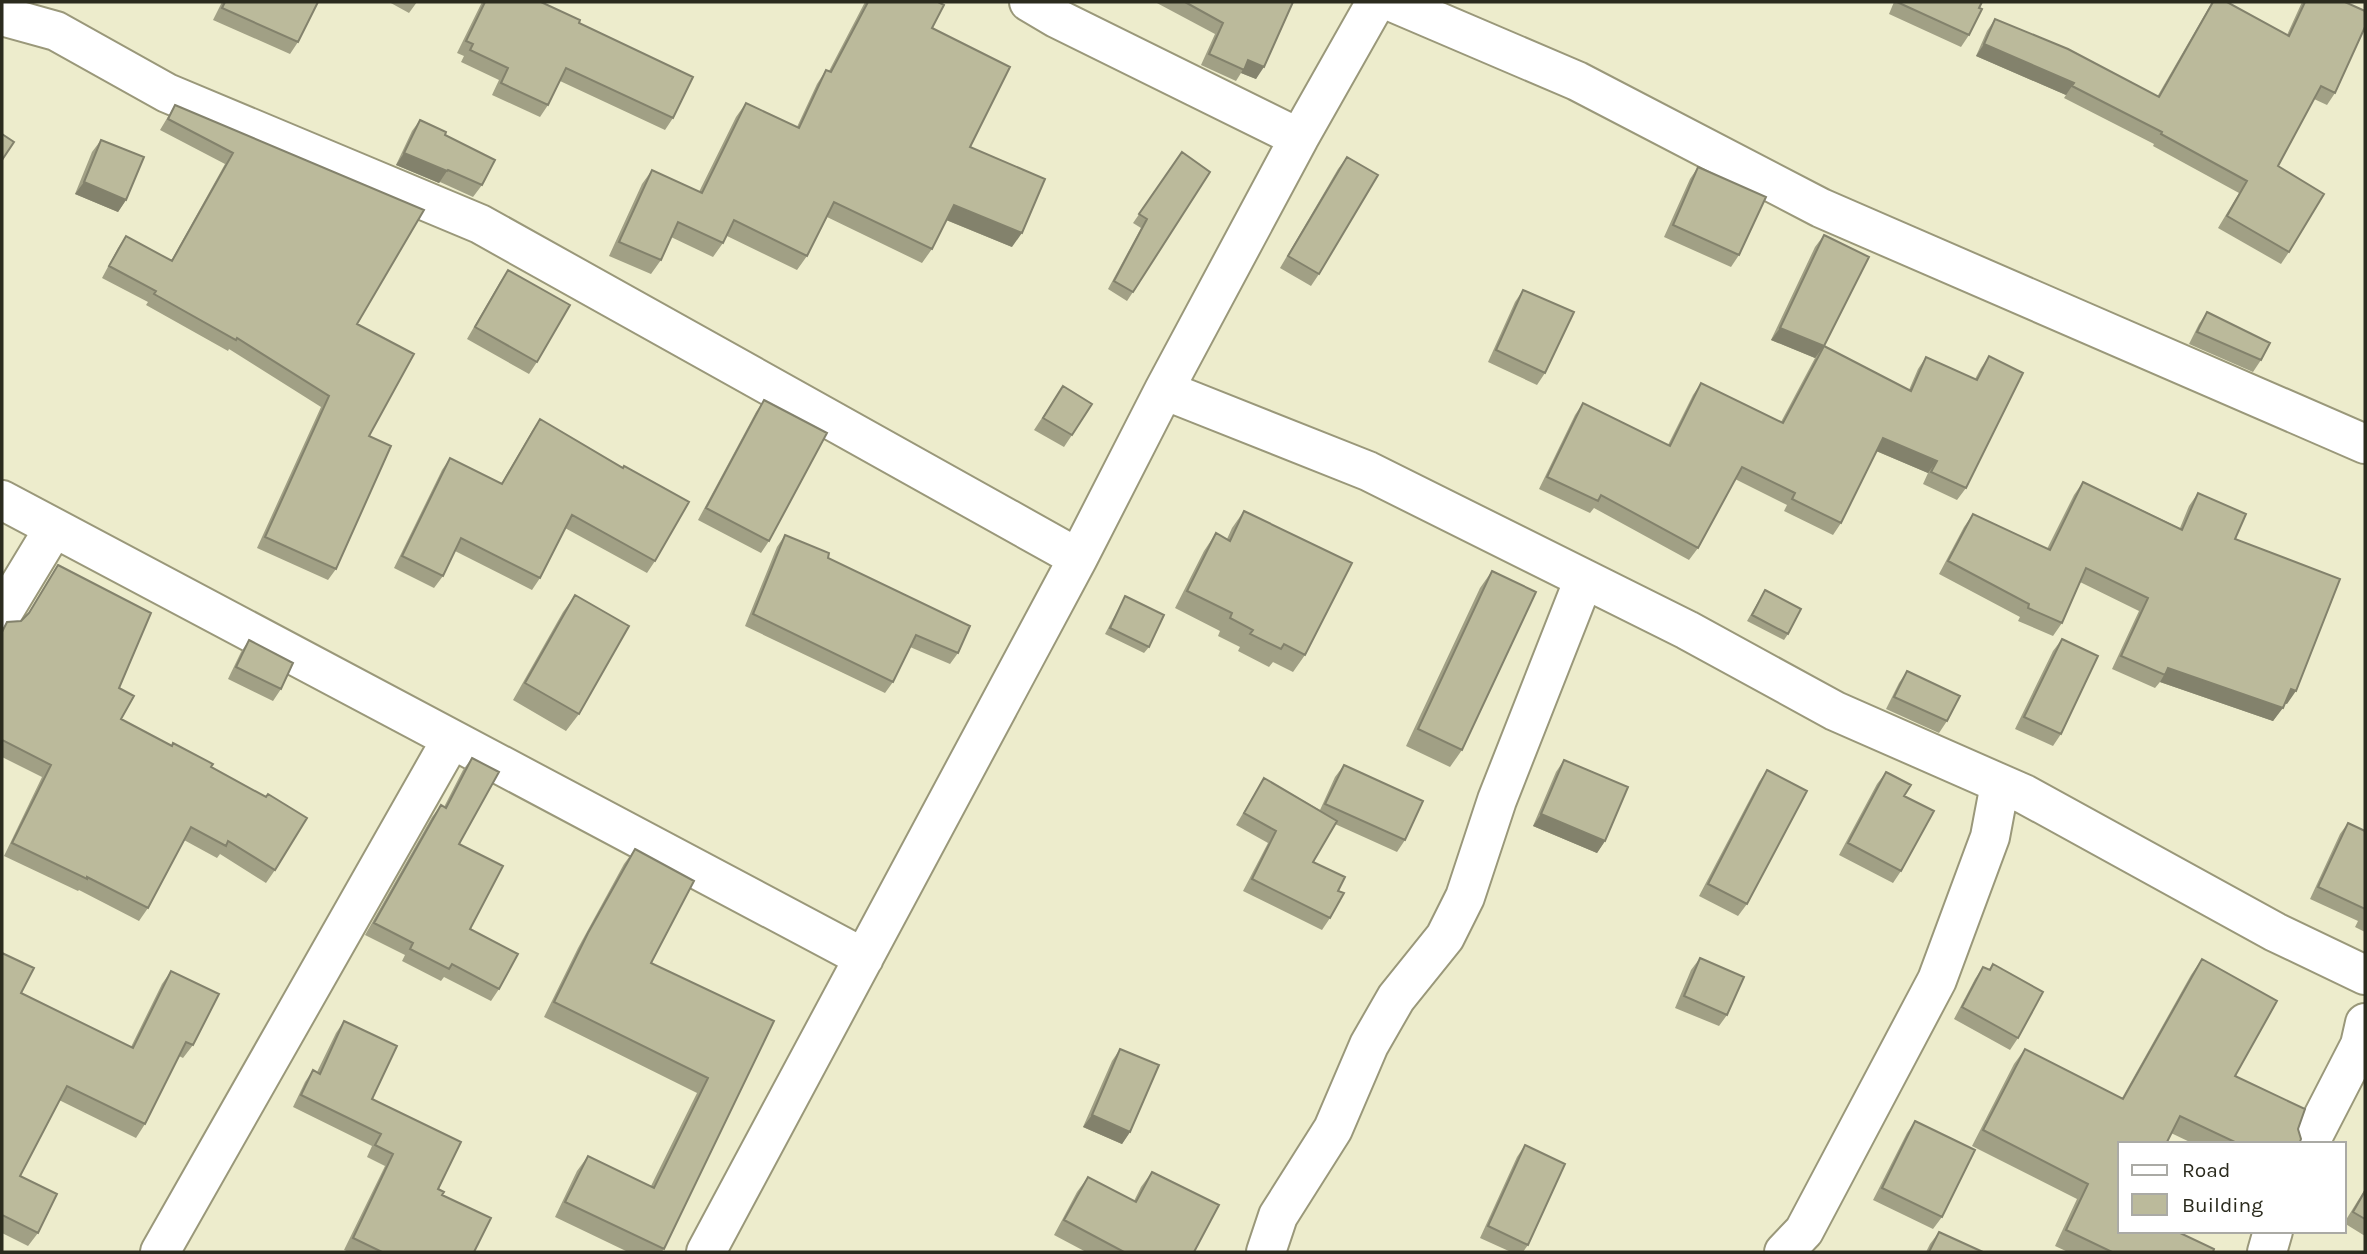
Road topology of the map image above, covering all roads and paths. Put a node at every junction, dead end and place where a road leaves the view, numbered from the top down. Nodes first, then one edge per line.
1 (1029, 2) edge
2 (1376, 2) edge
3 (1392, 2) edge
4 (2, 16) edge
5 (1298, 138) junction
6 (1164, 390) junction
7 (2365, 444) edge
8 (2, 500) edge
9 (54, 528) junction
10 (1078, 558) junction
11 (1584, 579) junction
12 (2, 614) edge
13 (451, 740) junction
14 (2000, 784) junction
15 (864, 958) junction
16 (2365, 975) edge
17 (2365, 1023) edge
18 (2310, 1142) edge
19 (2272, 1233) edge
20 (160, 1252) edge
21 (706, 1252) edge
22 (1266, 1252) edge
23 (1784, 1252) edge
24 (2267, 1252) edge

1 - 5 street
2 - 5 street
3 - 7 street
4 - 10 street
5 - 6 street
6 - 10 street
6 - 11 street
8 - 9 street
9 - 12 street
9 - 13 street
10 - 15 street
11 - 14 street
11 - 22 street
13 - 15 street
13 - 20 street
14 - 16 street
14 - 23 street
15 - 21 street
17 - 18 street
19 - 24 street

